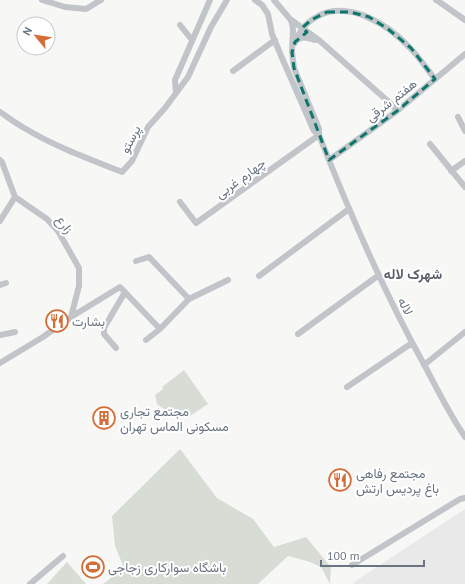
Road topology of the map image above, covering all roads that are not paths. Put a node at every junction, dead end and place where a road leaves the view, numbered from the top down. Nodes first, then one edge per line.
1 (42, 0) edge
2 (101, 0) edge
3 (210, 0) edge
4 (227, 0) edge
5 (255, 0) edge
6 (274, 0) edge
7 (436, 0) edge
8 (290, 19) junction
9 (465, 20) edge
10 (180, 25) dead end
11 (302, 28) junction
12 (192, 40) junction
13 (275, 40) junction
14 (320, 41) junction
15 (295, 42) junction
16 (292, 52) junction
17 (465, 54) edge
18 (233, 71) dead end
19 (435, 79) junction
20 (176, 93) junction
21 (0, 112) edge
22 (397, 112) junction
23 (458, 118) dead end
24 (465, 131) edge
25 (319, 134) junction
26 (430, 144) dead end
27 (329, 160) junction
28 (465, 161) edge
29 (1, 162) edge
30 (451, 171) junction
31 (465, 187) edge
32 (15, 197) junction
33 (180, 202) dead end
34 (349, 209) junction
35 (0, 221) edge
36 (136, 261) dead end
37 (259, 276) dead end
38 (379, 276) junction
39 (228, 280) dead end
40 (125, 292) junction
41 (189, 299) junction
42 (71, 317) junction
43 (160, 329) junction
44 (16, 332) dead end
45 (465, 332) edge
46 (298, 334) dead end
47 (0, 335) edge
48 (146, 340) dead end
49 (412, 343) junction
50 (116, 348) dead end
51 (0, 363) edge
52 (424, 365) junction
53 (347, 387) dead end
54 (465, 437) edge
55 (465, 498) edge
56 (63, 556) dead end
57 (352, 565) dead end
58 (30, 584) edge

1 - 2 street
3 - 12 street
4 - 20 street, پرستو
5 - 13 street, لاله
6 - 8 street
7 - 9 street
8 - 11 street
8 - 16 street, لاله
10 - 12 street
11 - 14 street
11 - 15 street
11 - 19 street
12 - 20 street
13 - 18 street
13 - 25 street, لاله
14 - 15 street
14 - 22 street
15 - 16 street
16 - 25 street, لاله
17 - 19 street, هفتم شرقی
19 - 22 street, هفتم شرقی
20 - 21 street, پرستو
22 - 27 street, هفتم شرقی
23 - 24 street
25 - 27 street, لاله
25 - 33 street, چهارم غربی
26 - 30 street
27 - 34 street, لاله
28 - 30 street
29 - 32 street
30 - 31 street
32 - 35 street
32 - 42 street, زارع
34 - 37 street
34 - 38 street, لاله
36 - 41 street
38 - 46 street
38 - 49 street, لاله
39 - 41 street
40 - 42 street
40 - 43 street
40 - 50 street
41 - 43 street
42 - 51 street
43 - 48 street
44 - 47 street
45 - 52 street
49 - 52 street, لاله
49 - 53 street
52 - 54 street, لاله
55 - 57 street
56 - 58 street

